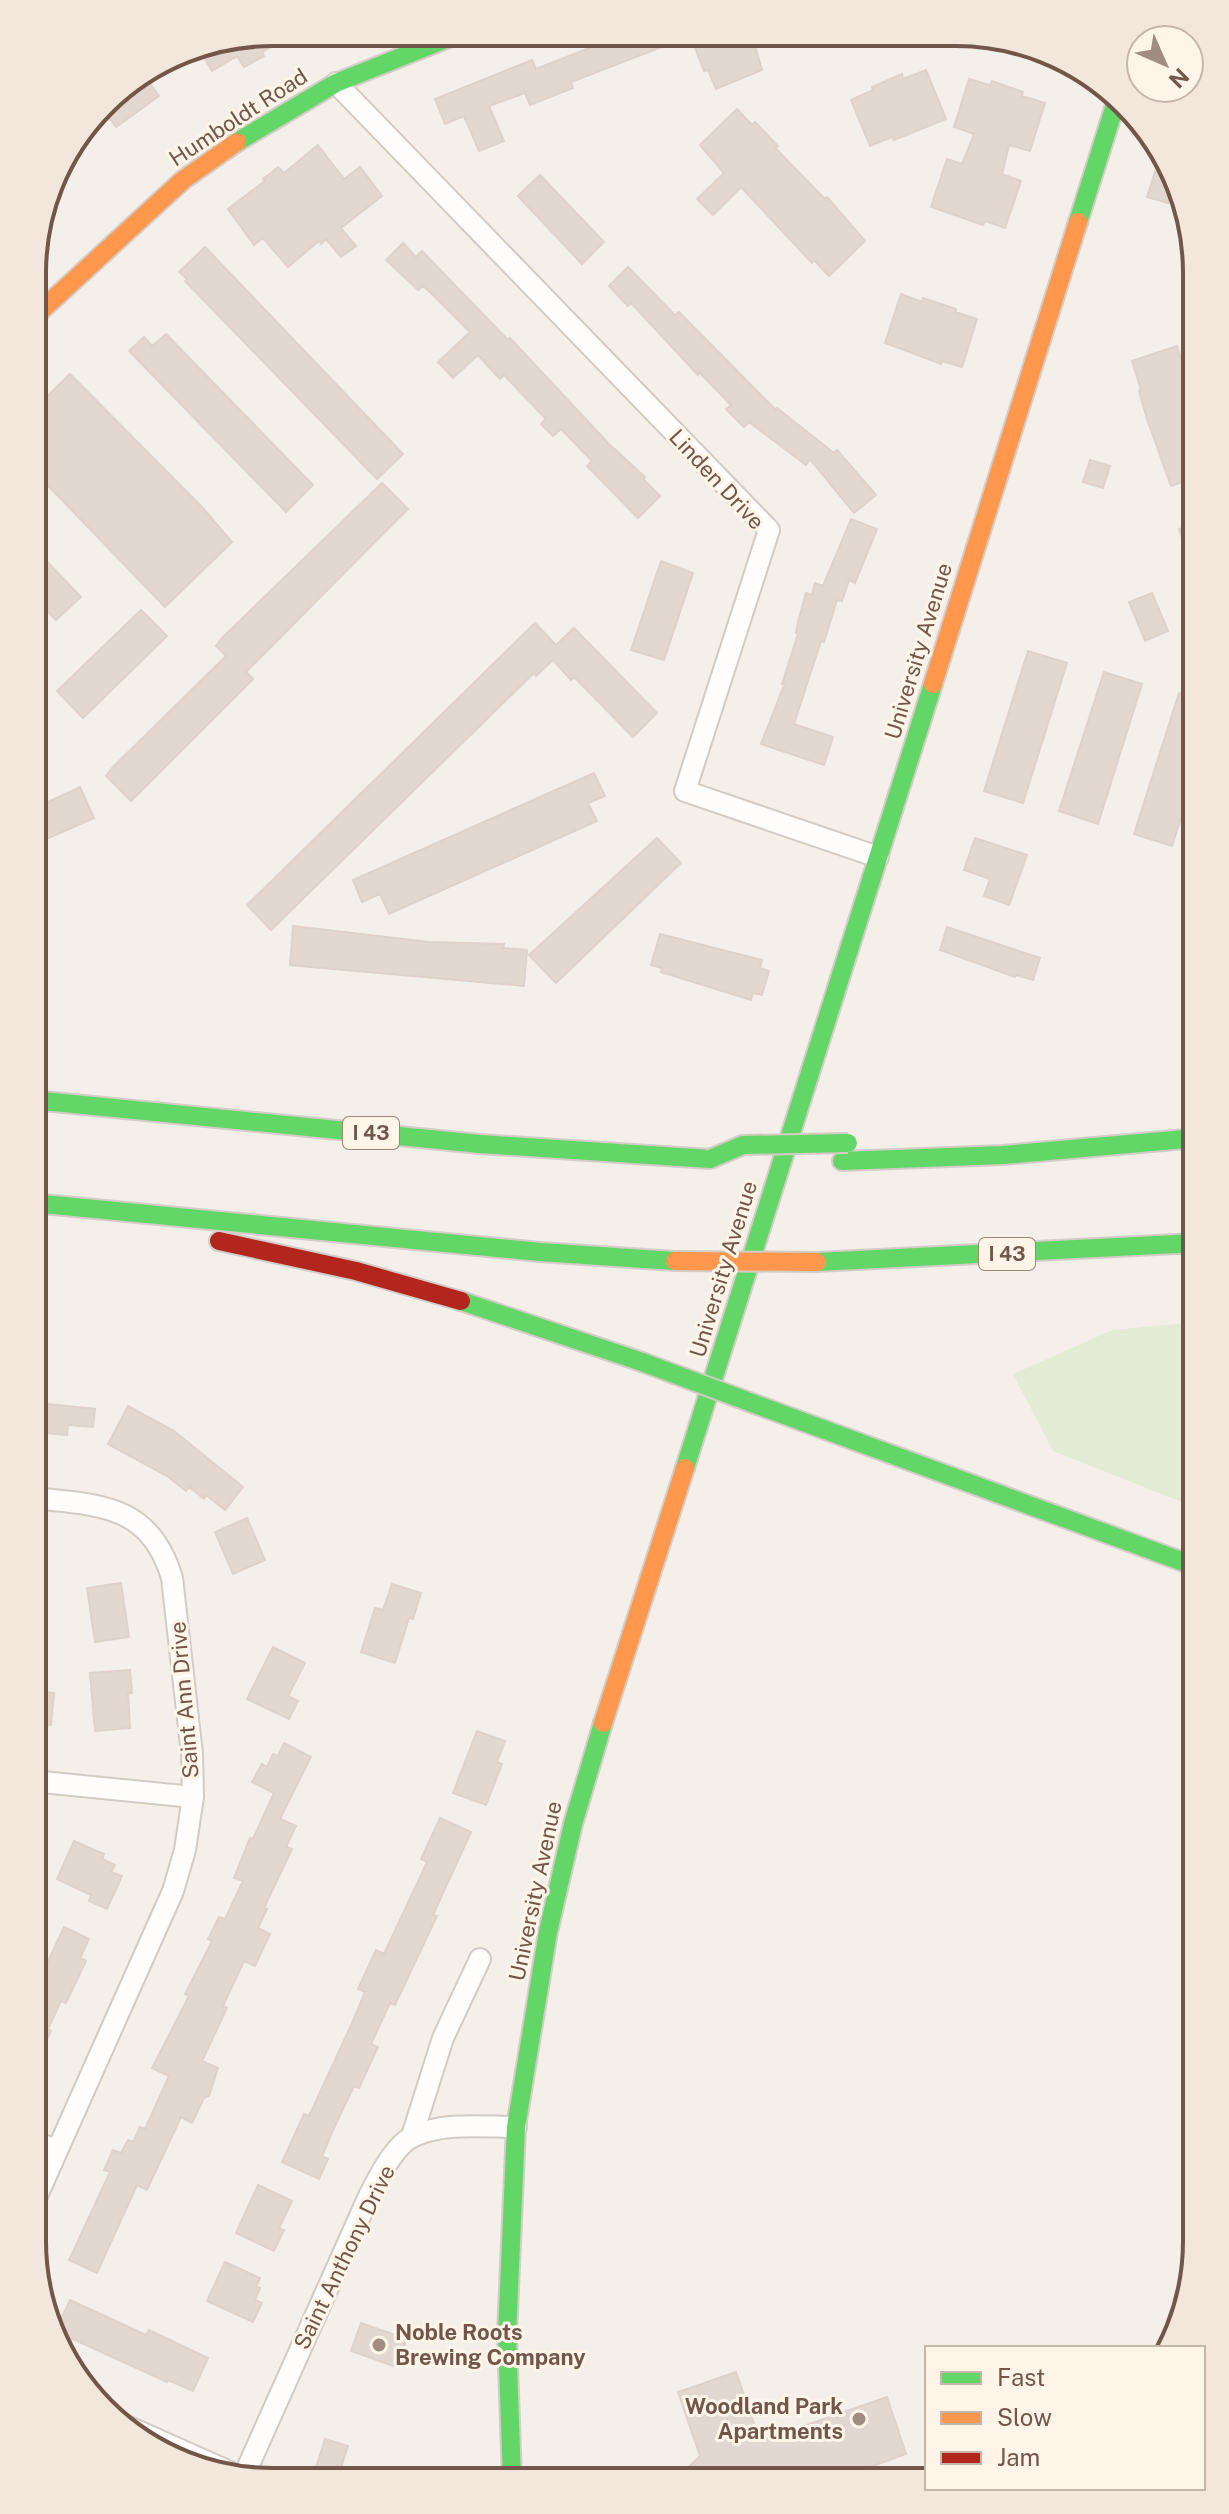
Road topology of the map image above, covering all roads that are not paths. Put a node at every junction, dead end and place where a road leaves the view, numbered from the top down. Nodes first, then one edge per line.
1 (428, 46) edge
2 (336, 83) junction
3 (1114, 110) edge
4 (46, 306) edge
5 (878, 857) junction
6 (46, 1101) edge
7 (1183, 1139) edge
8 (878, 1141) dead end
9 (845, 1152) junction
10 (46, 1204) edge
11 (138, 1213) junction
12 (1183, 1244) edge
13 (46, 1499) edge
14 (1183, 1562) edge
15 (46, 1782) edge
16 (193, 1797) junction
17 (480, 1959) dead end
18 (516, 2127) junction
19 (412, 2136) junction
20 (46, 2146) edge
21 (57, 2151) junction
22 (46, 2176) edge
23 (248, 2466) edge
24 (512, 2468) edge

1 - 2 main road, Humboldt Road
2 - 4 main road, Humboldt Road
2 - 5 street, Linden Drive
3 - 5 main road, University Avenue
5 - 18 main road, University Avenue
6 - 9 main road, I 43
7 - 9 main road, I 43
8 - 9 main road
10 - 11 main road, I 43
11 - 12 main road, I 43, bridge
11 - 14 main road, bridge
13 - 16 street, Saint Ann Drive
15 - 16 street
16 - 21 street, Saint Ann Drive
17 - 19 street
18 - 19 street
18 - 24 main road, University Avenue
19 - 23 street, Saint Anthony Drive
20 - 21 street
21 - 22 street, Saint Ann Drive

